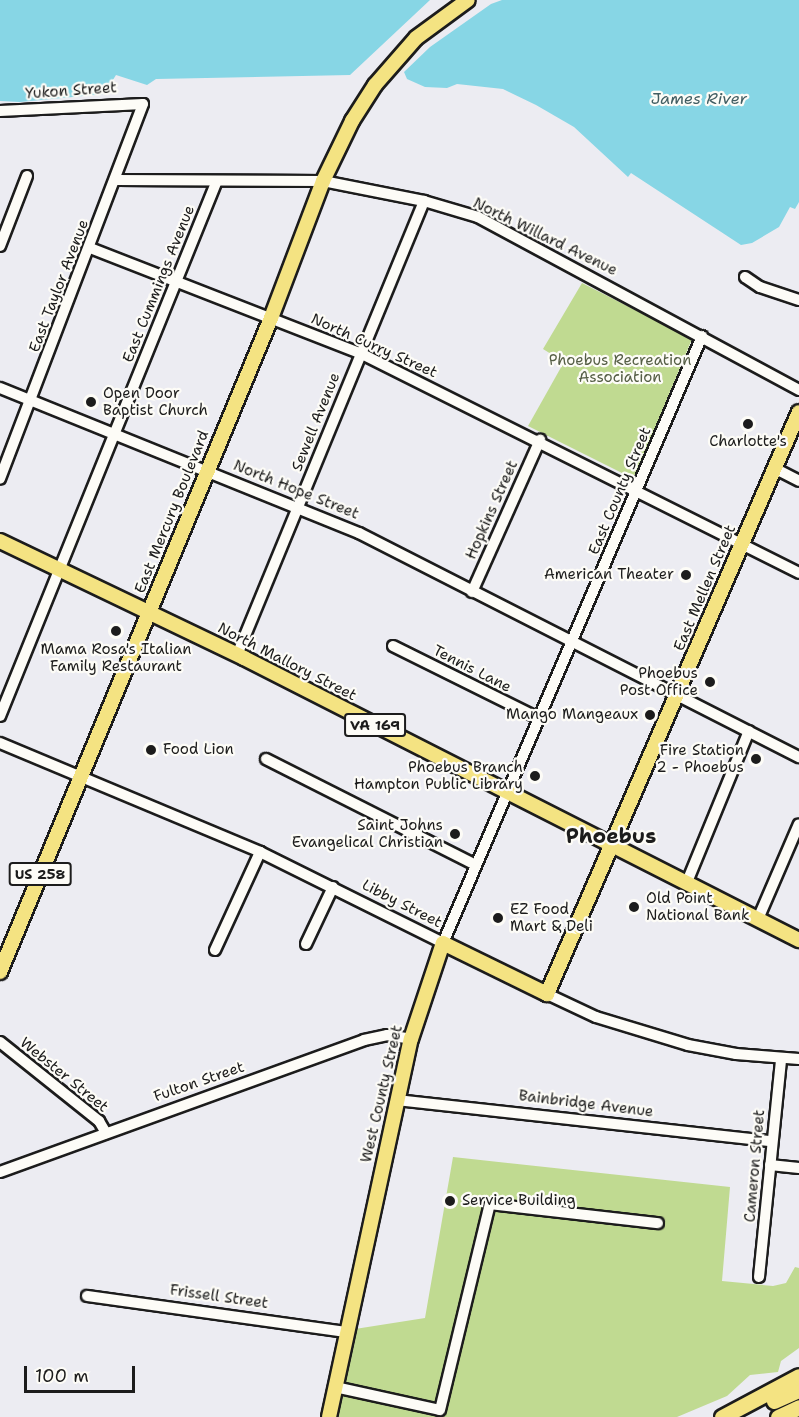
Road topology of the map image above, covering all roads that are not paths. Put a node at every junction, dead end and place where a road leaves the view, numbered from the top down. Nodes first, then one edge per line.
1 (468, 0) edge
2 (143, 104) joint
3 (0, 111) edge
4 (27, 176) dead end
5 (116, 180) junction
6 (323, 181) junction
7 (216, 183) junction
8 (424, 201) junction
9 (0, 246) edge
10 (90, 248) junction
11 (745, 277) dead end
12 (178, 283) junction
13 (799, 300) edge
14 (271, 318) junction
15 (702, 336) junction
16 (360, 353) junction
17 (0, 388) edge
18 (799, 390) edge
19 (30, 400) junction
20 (799, 412) edge
21 (114, 433) junction
22 (540, 440) junction
23 (774, 468) junction
24 (207, 470) junction
25 (0, 478) edge
26 (799, 481) edge
27 (636, 490) junction
28 (297, 505) junction
29 (0, 532) edge
30 (0, 541) edge
31 (742, 544) junction
32 (61, 566) junction
33 (799, 573) edge
34 (472, 592) junction
35 (149, 612) junction
36 (571, 641) junction
37 (393, 646) dead end
38 (237, 655) junction
39 (677, 694) junction
40 (0, 716) edge
41 (538, 718) junction
42 (749, 731) junction
43 (0, 743) edge
44 (799, 757) edge
45 (266, 759) dead end
46 (81, 776) junction
47 (507, 791) junction
48 (799, 824) edge
49 (612, 843) junction
50 (260, 852) junction
51 (476, 865) junction
52 (687, 882) junction
53 (333, 887) junction
54 (758, 919) junction
55 (799, 939) edge
56 (443, 943) junction
57 (306, 944) dead end
58 (215, 950) dead end
59 (0, 972) edge
60 (547, 994) junction
61 (411, 1039) junction
62 (0, 1042) edge
63 (781, 1059) junction
64 (799, 1059) edge
65 (397, 1100) junction
66 (106, 1133) junction
67 (771, 1141) junction
68 (770, 1165) junction
69 (3, 1167) edge
70 (799, 1168) edge
71 (658, 1223) dead end
72 (759, 1277) dead end
73 (87, 1296) dead end
74 (345, 1332) junction
75 (799, 1376) edge
76 (335, 1387) junction
77 (799, 1390) edge
78 (799, 1407) edge
79 (799, 1413) edge
80 (329, 1417) edge
81 (722, 1417) edge
82 (739, 1417) edge
83 (778, 1417) edge
84 (787, 1417) edge

1 - 6 main road, East Mercury Boulevard / US 258
2 - 3 street, Yukon Street
2 - 5 street, East Taylor Avenue
4 - 9 street
5 - 7 street, North Willard Avenue
5 - 10 street, East Taylor Avenue
6 - 7 street, North Willard Avenue
6 - 8 street, North Willard Avenue
6 - 14 main road, East Mercury Boulevard / US 258
7 - 12 street, East Cummings Avenue
8 - 15 street, North Willard Avenue
8 - 16 street, Sewell Avenue
10 - 12 street, North Curry Street
10 - 19 street, East Taylor Avenue
11 - 13 street
12 - 14 street, North Curry Street
12 - 21 street, East Cummings Avenue
14 - 16 street, North Curry Street
14 - 24 main road, East Mercury Boulevard / US 258
15 - 18 street, North Willard Avenue
15 - 27 street, East County Street
16 - 22 street, North Curry Street
16 - 28 street, Sewell Avenue
17 - 19 street, North Hope Street
19 - 21 street, North Hope Street
19 - 25 street, East Taylor Avenue
20 - 23 main road, East Mellen Street
21 - 24 street, North Hope Street
21 - 32 street, East Cummings Avenue
22 - 27 street, North Curry Street
22 - 34 street, Hopkins Street
23 - 26 street
23 - 31 main road, East Mellen Street
24 - 28 street, North Hope Street
24 - 35 main road, East Mercury Boulevard / US 258
27 - 31 street, North Curry Street
27 - 36 street, East County Street
28 - 34 street, North Hope Street
28 - 38 street, Sewell Avenue
29 - 32 main road, North Mallory Street / VA 169
30 - 32 main road, North Mallory Street / VA 169
31 - 33 street, North Curry Street
31 - 39 main road, East Mellen Street
32 - 35 main road, North Mallory Street / VA 169
32 - 40 street, East Cummings Avenue
34 - 36 street, North Hope Street
35 - 38 main road, North Mallory Street / VA 169
35 - 46 main road, East Mercury Boulevard / US 258
36 - 39 street, North Hope Street
36 - 41 street, East County Street
37 - 41 street, Tennis Lane
38 - 47 main road, North Mallory Street / VA 169
39 - 42 street, North Hope Street
39 - 49 main road, East Mellen Street
41 - 47 street, East County Street
42 - 44 street, North Hope Street
42 - 52 street
43 - 46 street, Libby Street
45 - 51 street
46 - 50 street, Libby Street
46 - 59 main road, East Mercury Boulevard / US 258
47 - 49 main road, VA 169
47 - 51 street, West County Street
48 - 54 street
49 - 52 main road, VA 169
49 - 60 main road, East Mellen Street
50 - 53 street, Libby Street
50 - 58 street
51 - 56 street, West County Street
52 - 54 main road, VA 169
53 - 56 street, Libby Street
53 - 57 street
54 - 55 main road, VA 169
56 - 60 main road, Libby Street
56 - 61 main road, West County Street
60 - 63 street, Libby Street
61 - 65 main road, West County Street
61 - 66 street, Fulton Street
62 - 66 street, Webster Street
63 - 64 street, Libby Street
63 - 67 street, Cameron Street
65 - 67 street, Bainbridge Avenue
65 - 74 main road, West County Street
66 - 69 street, Fulton Street
67 - 68 street, Cameron Street
68 - 70 street
68 - 72 street, Cameron Street
71 - 76 street
73 - 74 street, Frissell Street
74 - 76 main road, West County Street
75 - 81 highway
76 - 80 main road, West County Street
77 - 82 highway
78 - 83 highway
79 - 84 highway

